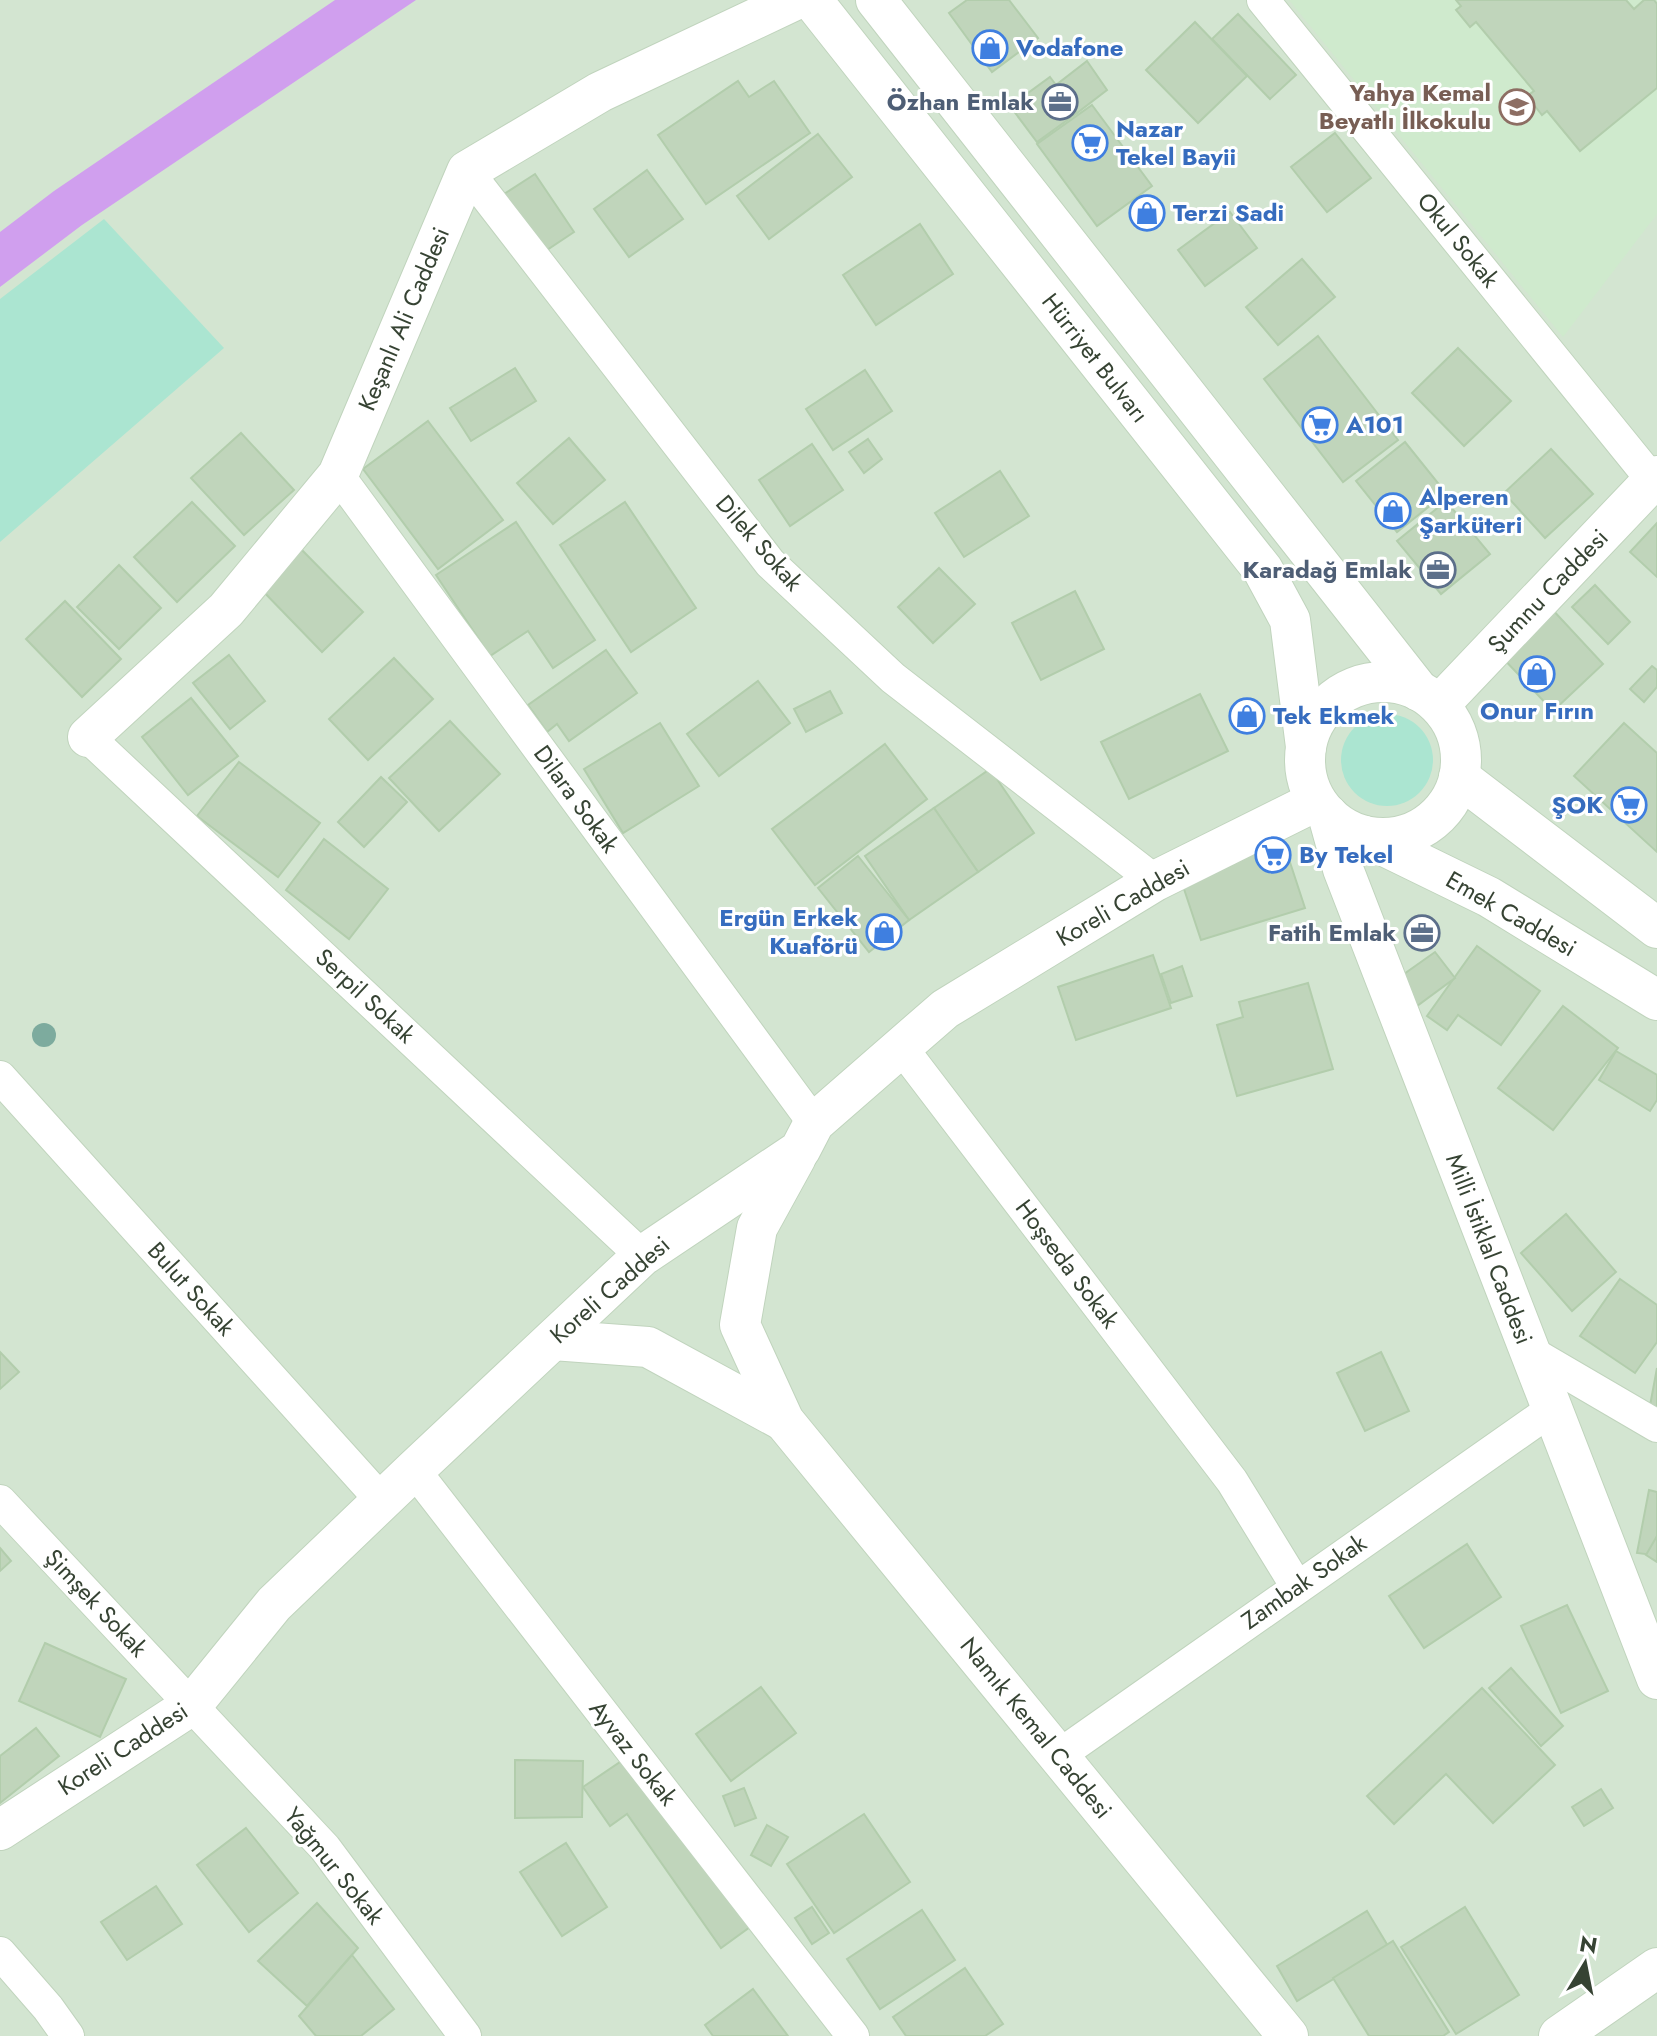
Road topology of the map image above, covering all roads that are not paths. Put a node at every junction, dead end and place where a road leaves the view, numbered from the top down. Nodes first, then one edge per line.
1 (795, 0) edge
2 (812, 0) edge
3 (876, 0) edge
4 (1263, 0) edge
5 (467, 171) junction
6 (338, 475) junction
7 (1655, 478) edge
8 (1429, 698) junction
9 (88, 737) joint
10 (1306, 747) junction
11 (1459, 777) junction
12 (1335, 817) junction
13 (1155, 881) junction
14 (1655, 923) edge
15 (1657, 1000) edge
16 (901, 1047) junction
17 (0, 1077) edge
18 (807, 1136) junction
19 (642, 1256) junction
20 (553, 1340) junction
21 (1527, 1350) junction
22 (1551, 1410) junction
23 (784, 1421) junction
24 (1657, 1426) edge
25 (414, 1470) junction
26 (0, 1501) edge
27 (382, 1501) junction
28 (1297, 1587) junction
29 (1657, 1679) edge
30 (192, 1705) junction
31 (1058, 1756) junction
32 (0, 1830) edge
33 (0, 1953) edge
34 (1657, 1968) edge
35 (68, 2036) edge
36 (465, 2036) edge
37 (853, 2036) edge
38 (1288, 2036) edge
39 (1559, 2036) edge

1 - 5 street
2 - 10 street, Hürriyet Bulvarı
3 - 8 street, Hürriyet Bulvarı
4 - 7 street, Okul Sokak
5 - 6 street, Keşanlı Ali Caddesi
5 - 13 street, Dilek Sokak
6 - 9 street, Keşanlı Ali Caddesi
6 - 18 street, Dilara Sokak
7 - 8 street, Şumnu Caddesi
8 - 10 street
8 - 11 street
9 - 19 street, Serpil Sokak
10 - 12 street
11 - 12 street
11 - 14 street
12 - 13 street, Koreli Caddesi
12 - 15 street, Emek Caddesi
12 - 21 street, Milli İstiklal Caddesi
13 - 16 street, Koreli Caddesi
16 - 18 street, Koreli Caddesi
16 - 28 street, Hoşseda Sokak
17 - 27 street, Bulut Sokak
18 - 19 street, Koreli Caddesi
18 - 23 street
19 - 20 street, Koreli Caddesi
20 - 23 street
20 - 25 street, Koreli Caddesi
21 - 22 street, Milli İstiklal Caddesi
21 - 24 street
22 - 28 street, Zambak Sokak
22 - 29 street, Milli İstiklal Caddesi
23 - 31 street, Namık Kemal Caddesi
25 - 27 street, Koreli Caddesi
25 - 37 street, Ayvaz Sokak
26 - 30 street, Şimşek Sokak
27 - 30 street, Koreli Caddesi
28 - 31 street, Zambak Sokak
30 - 32 street, Koreli Caddesi
30 - 36 street, Yağmur Sokak
31 - 38 street, Namık Kemal Caddesi
33 - 35 street
34 - 39 street

